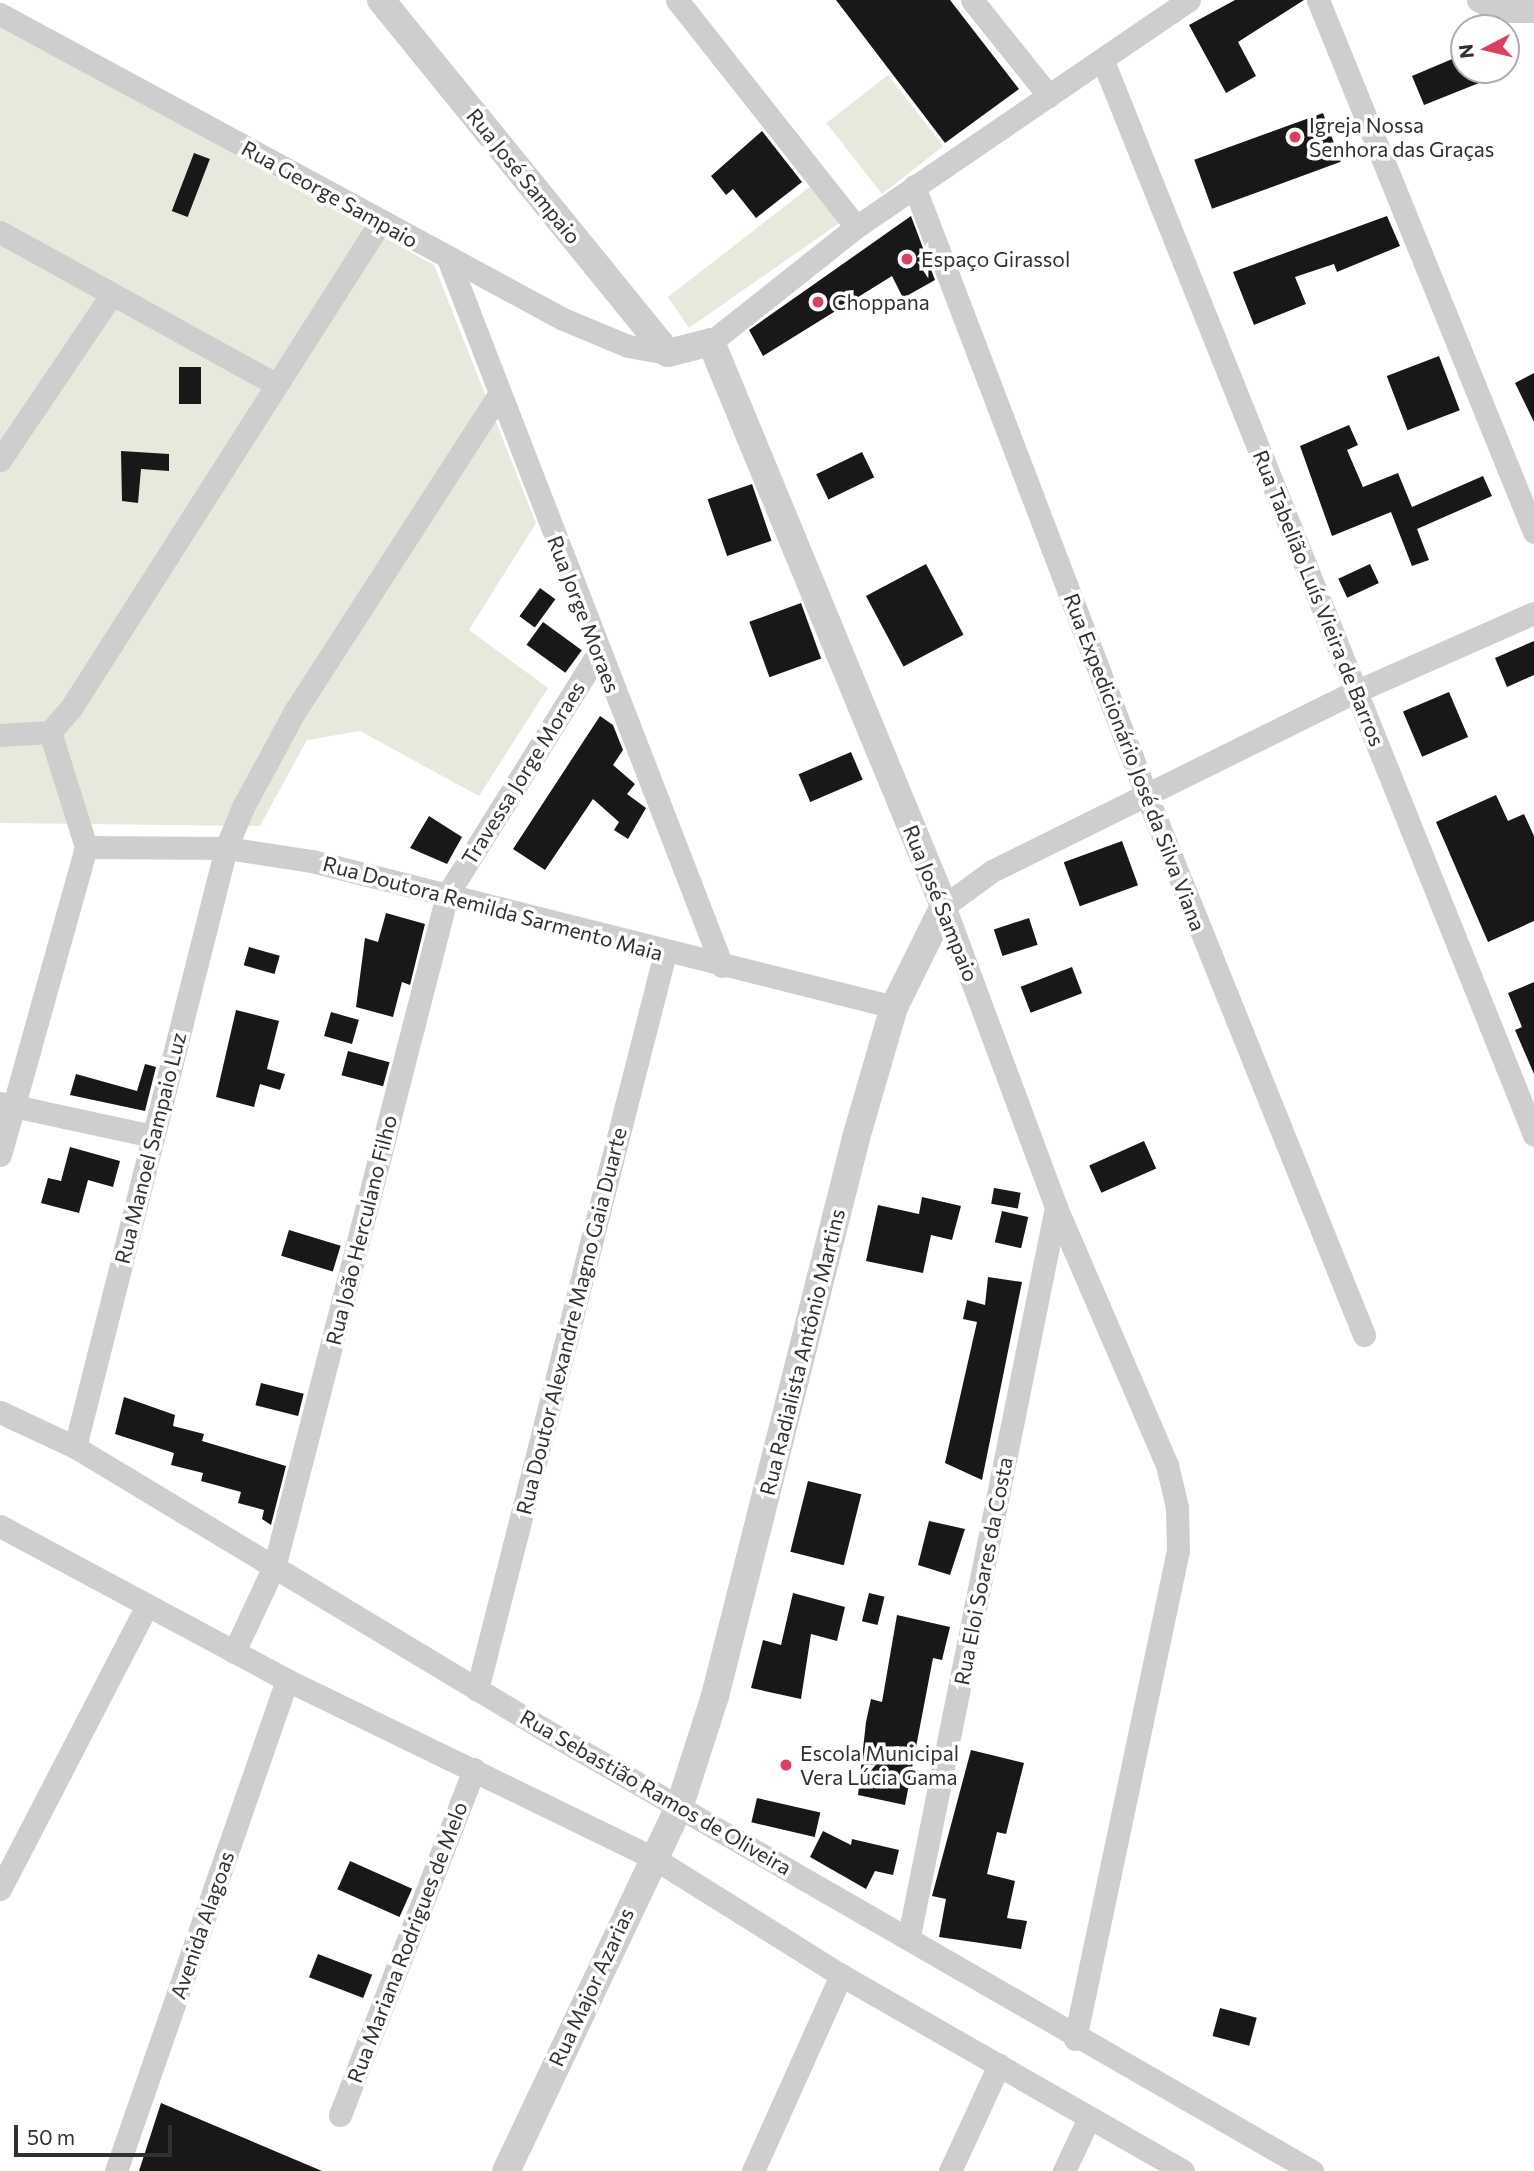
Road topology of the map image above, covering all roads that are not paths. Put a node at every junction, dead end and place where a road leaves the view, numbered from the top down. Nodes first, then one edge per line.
1 (381, 0) edge
2 (677, 0) edge
3 (972, 0) edge
4 (1189, 0) edge
5 (1318, 0) edge
6 (1488, 6) edge
7 (1534, 11) edge
8 (0, 14) edge
9 (1103, 61) junction
10 (1049, 96) junction
11 (914, 187) junction
12 (381, 221) junction
13 (856, 227) junction
14 (0, 232) edge
15 (449, 261) junction
16 (112, 294) junction
17 (710, 342) junction
18 (668, 352) junction
19 (273, 383) junction
20 (499, 394) junction
21 (0, 460) edge
22 (1534, 532) edge
23 (1534, 614) edge
24 (599, 652) junction
25 (1357, 691) junction
26 (50, 732) junction
27 (0, 736) edge
28 (1148, 799) junction
29 (86, 847) junction
30 (226, 848) junction
31 (447, 895) junction
32 (944, 906) junction
33 (665, 953) junction
34 (722, 967) junction
35 (894, 1007) junction
36 (5, 1104) edge
37 (1534, 1135) edge
38 (152, 1136) junction
39 (0, 1154) edge
40 (1056, 1206) junction
41 (1364, 1335) dead end
42 (0, 1412) edge
43 (75, 1447) junction
44 (0, 1526) edge
45 (275, 1564) junction
46 (147, 1605) junction
47 (234, 1652) junction
48 (287, 1680) junction
49 (477, 1690) junction
50 (474, 1769) junction
51 (680, 1805) junction
52 (652, 1857) junction
53 (0, 1889) edge
54 (909, 1936) junction
55 (841, 1975) junction
56 (1075, 2039) junction
57 (999, 2065) junction
58 (340, 2115) dead end
59 (1089, 2118) junction
60 (116, 2171) edge
61 (506, 2171) edge
62 (753, 2171) edge
63 (950, 2171) edge
64 (1064, 2171) edge
65 (1183, 2171) edge
66 (1311, 2171) edge

1 - 18 street, Rua José Sampaio
2 - 13 street
3 - 10 street
4 - 9 street
5 - 22 street
6 - 7 street
8 - 12 street, Rua George Sampaio
9 - 10 street
9 - 25 street, Rua Tabelião Luís Vieira de Barros
10 - 11 street
11 - 13 street
11 - 28 street, Rua Expedicionário José da Silva Viana
12 - 15 street, Rua George Sampaio
12 - 19 street
13 - 17 street
14 - 16 street
15 - 18 street, Rua George Sampaio
15 - 20 street, Rua Jorge Moraes
16 - 19 street
16 - 21 street
17 - 18 street
17 - 32 street, Rua José Sampaio
19 - 26 street
20 - 24 street, Rua Jorge Moraes
20 - 30 street, Rua Manoel Sampaio Luz
23 - 25 street
24 - 31 street, Travessa Jorge Moraes
24 - 34 street, Rua Jorge Moraes
25 - 28 street
25 - 37 street, Rua Tabelião Luís Vieira de Barros
26 - 27 street
26 - 29 street
28 - 32 street
28 - 41 street, Rua Expedicionário José da Silva Viana
29 - 30 street, Rua Doutora Remilda Sarmento Maia
29 - 36 street
30 - 31 street, Rua Doutora Remilda Sarmento Maia
30 - 38 street, Rua Manoel Sampaio Luz
31 - 33 street, Rua Doutora Remilda Sarmento Maia
31 - 45 street, Rua João Herculano Filho
32 - 35 street, Rua Radialista Antônio Martins
32 - 40 street, Rua José Sampaio
33 - 34 street, Rua Doutora Remilda Sarmento Maia
33 - 49 street, Rua Doutor Alexandre Magno Gaia Duarte
34 - 35 street, Rua Doutora Remilda Sarmento Maia
35 - 51 street, Rua Radialista Antônio Martins
36 - 38 street
36 - 39 street
38 - 43 street, Rua Manoel Sampaio Luz
40 - 54 street, Rua Eloi Soares da Costa
40 - 56 street, Rua José Sampaio
42 - 43 street, Rua Sebastião Ramos de Oliveira
43 - 45 street, Rua Sebastião Ramos de Oliveira
44 - 46 street
45 - 47 street, Rua João Herculano Filho
45 - 49 street, Rua Sebastião Ramos de Oliveira
46 - 47 street
46 - 53 street
47 - 48 street
48 - 50 street
48 - 60 street, Avenida Alagoas
49 - 51 street, Rua Sebastião Ramos de Oliveira
50 - 52 street
50 - 58 street, Rua Mariana Rodrigues de Melo
51 - 52 street, Rua Major Azarias
51 - 54 street, Rua Sebastião Ramos de Oliveira
52 - 55 street
52 - 61 street, Rua Major Azarias
54 - 56 street, Rua Sebastião Ramos de Oliveira
55 - 57 street
55 - 62 street
56 - 66 street, Rua Sebastião Ramos de Oliveira
57 - 59 street
57 - 63 street
59 - 64 street
59 - 65 street

